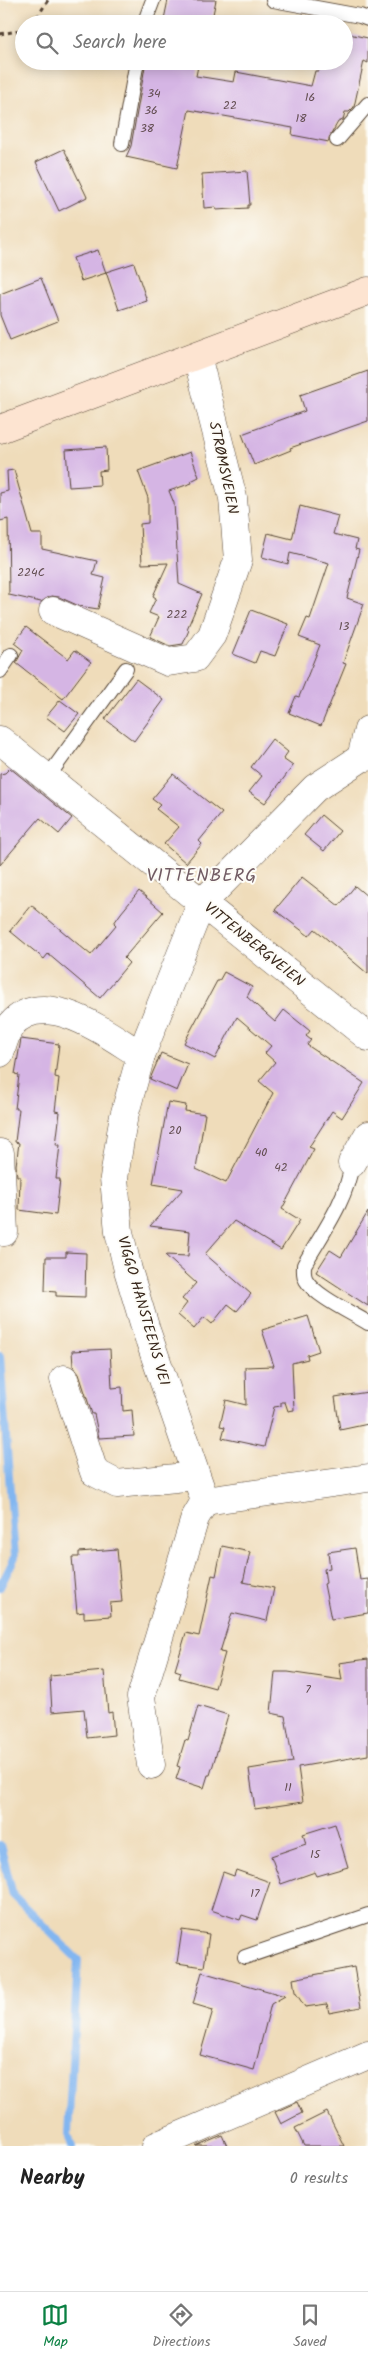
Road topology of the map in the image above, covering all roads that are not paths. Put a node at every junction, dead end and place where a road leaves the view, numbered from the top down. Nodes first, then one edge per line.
1 (153, 0) edge
2 (273, 0) edge
3 (147, 15) edge
4 (368, 19) edge
5 (134, 70) edge
6 (368, 104) edge
7 (337, 140) dead end
8 (122, 144) dead end
9 (368, 291) edge
10 (196, 356) junction
11 (0, 429) edge
12 (53, 611) dead end
13 (11, 655) dead end
14 (126, 668) dead end
15 (0, 671) edge
16 (368, 730) edge
17 (0, 740) edge
18 (364, 757) edge
19 (47, 778) junction
20 (201, 904) junction
21 (368, 1037) edge
22 (0, 1053) edge
23 (141, 1055) junction
24 (368, 1135) edge
25 (0, 1153) edge
26 (352, 1163) joint
27 (4, 1232) dead end
28 (368, 1322) edge
29 (64, 1379) dead end
30 (195, 1476) junction
31 (368, 1478) edge
32 (205, 1501) junction
33 (151, 1766) dead end
34 (368, 1915) edge
35 (245, 1957) dead end
36 (368, 2055) edge
37 (156, 2146) edge

1 - 3 lane
2 - 4 lane
5 - 8 lane
6 - 7 lane
9 - 10 main road
10 - 11 main road
10 - 12 street, STRØMSVEIEN
13 - 15 lane
14 - 19 lane
16 - 18 street, VIGGO HANSTEENS VEI
17 - 19 street, VITTENBERGVEIEN
18 - 20 street, VIGGO HANSTEENS VEI
19 - 20 street, VITTENBERGVEIEN
20 - 21 street, VITTENBERGVEIEN
20 - 23 street, VIGGO HANSTEENS VEI
22 - 23 street
23 - 30 street, VIGGO HANSTEENS VEI
24 - 26 street
25 - 27 street
26 - 28 lane
29 - 30 street
30 - 32 street, VIGGO HANSTEENS VEI
31 - 32 street
32 - 33 street
34 - 35 lane
36 - 37 street

